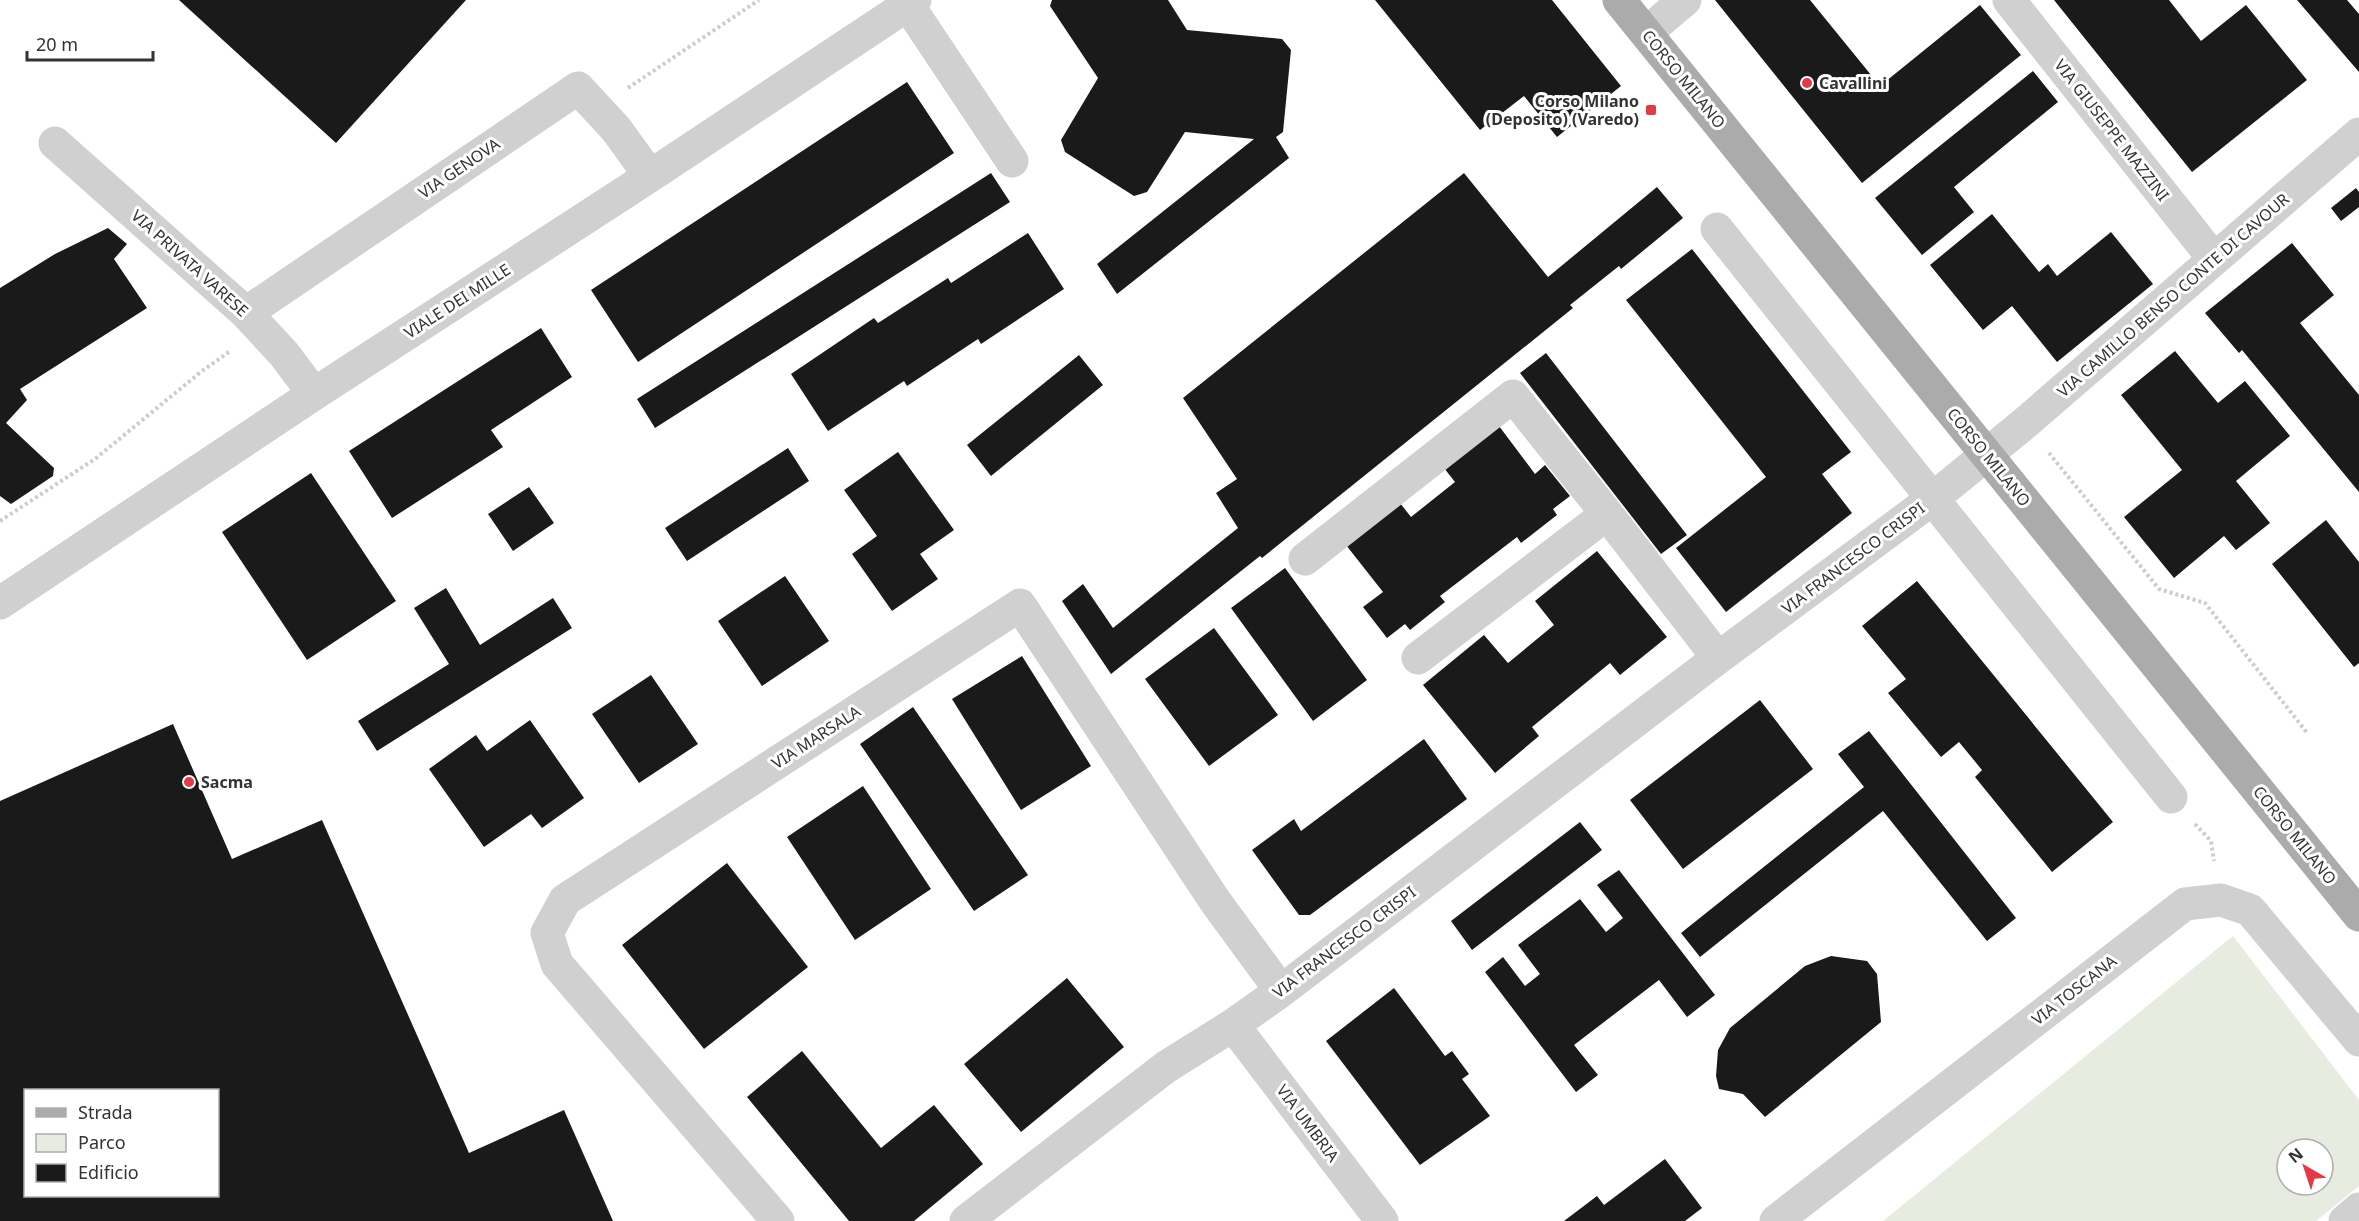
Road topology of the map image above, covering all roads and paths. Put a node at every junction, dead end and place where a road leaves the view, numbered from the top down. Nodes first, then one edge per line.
1 (1620, 0) edge
2 (1685, 0) edge
3 (2009, 0) edge
4 (911, 2) edge
5 (1646, 33) junction
6 (2359, 134) edge
7 (55, 143) dead end
8 (1012, 161) dead end
9 (650, 176) junction
10 (1717, 229) dead end
11 (2214, 259) junction
12 (246, 313) junction
13 (314, 394) junction
14 (2025, 423) junction
15 (1986, 454) junction
16 (1931, 500) junction
17 (1607, 514) junction
18 (1305, 560) dead end
19 (0, 603) edge
20 (1418, 658) dead end
21 (1718, 658) junction
22 (2308, 734) dead end
23 (2171, 797) joint
24 (2221, 900) junction
25 (2359, 915) edge
26 (1281, 991) junction
27 (1233, 1025) junction
28 (2359, 1041) edge
29 (2359, 1209) edge
30 (778, 1221) edge
31 (966, 1221) edge
32 (1382, 1221) edge
33 (1776, 1221) edge
34 (2345, 1221) edge

1 - 5 main road, CORSO MILANO
2 - 5 street
3 - 11 street, VIA GIUSEPPE MAZZINI
4 - 8 street
4 - 9 street, VIALE DEI MILLE
5 - 15 main road, CORSO MILANO
6 - 11 street, VIA CAMILLO BENSO CONTE DI CAVOUR
7 - 12 street, VIA PRIVATA VARESE
9 - 12 street, VIA GENOVA
9 - 13 street, VIALE DEI MILLE
10 - 16 street
11 - 14 street, VIA CAMILLO BENSO CONTE DI CAVOUR
12 - 13 street, VIA PRIVATA VARESE
13 - 19 street, VIALE DEI MILLE
14 - 15 street, VIA CAMILLO BENSO CONTE DI CAVOUR
14 - 22 path
15 - 16 street, VIA FRANCESCO CRISPI
15 - 25 main road, CORSO MILANO
16 - 21 street, VIA FRANCESCO CRISPI
16 - 23 street
17 - 18 street
17 - 20 street
17 - 21 street
21 - 26 street, VIA FRANCESCO CRISPI
23 - 24 path
24 - 28 street, VIA TOSCANA
24 - 33 street, VIA TOSCANA
26 - 27 street, VIA FRANCESCO CRISPI
26 - 30 street, VIA MARSALA
27 - 31 street, VIA FRANCESCO CRISPI
27 - 32 street, VIA UMBRIA
29 - 34 street

